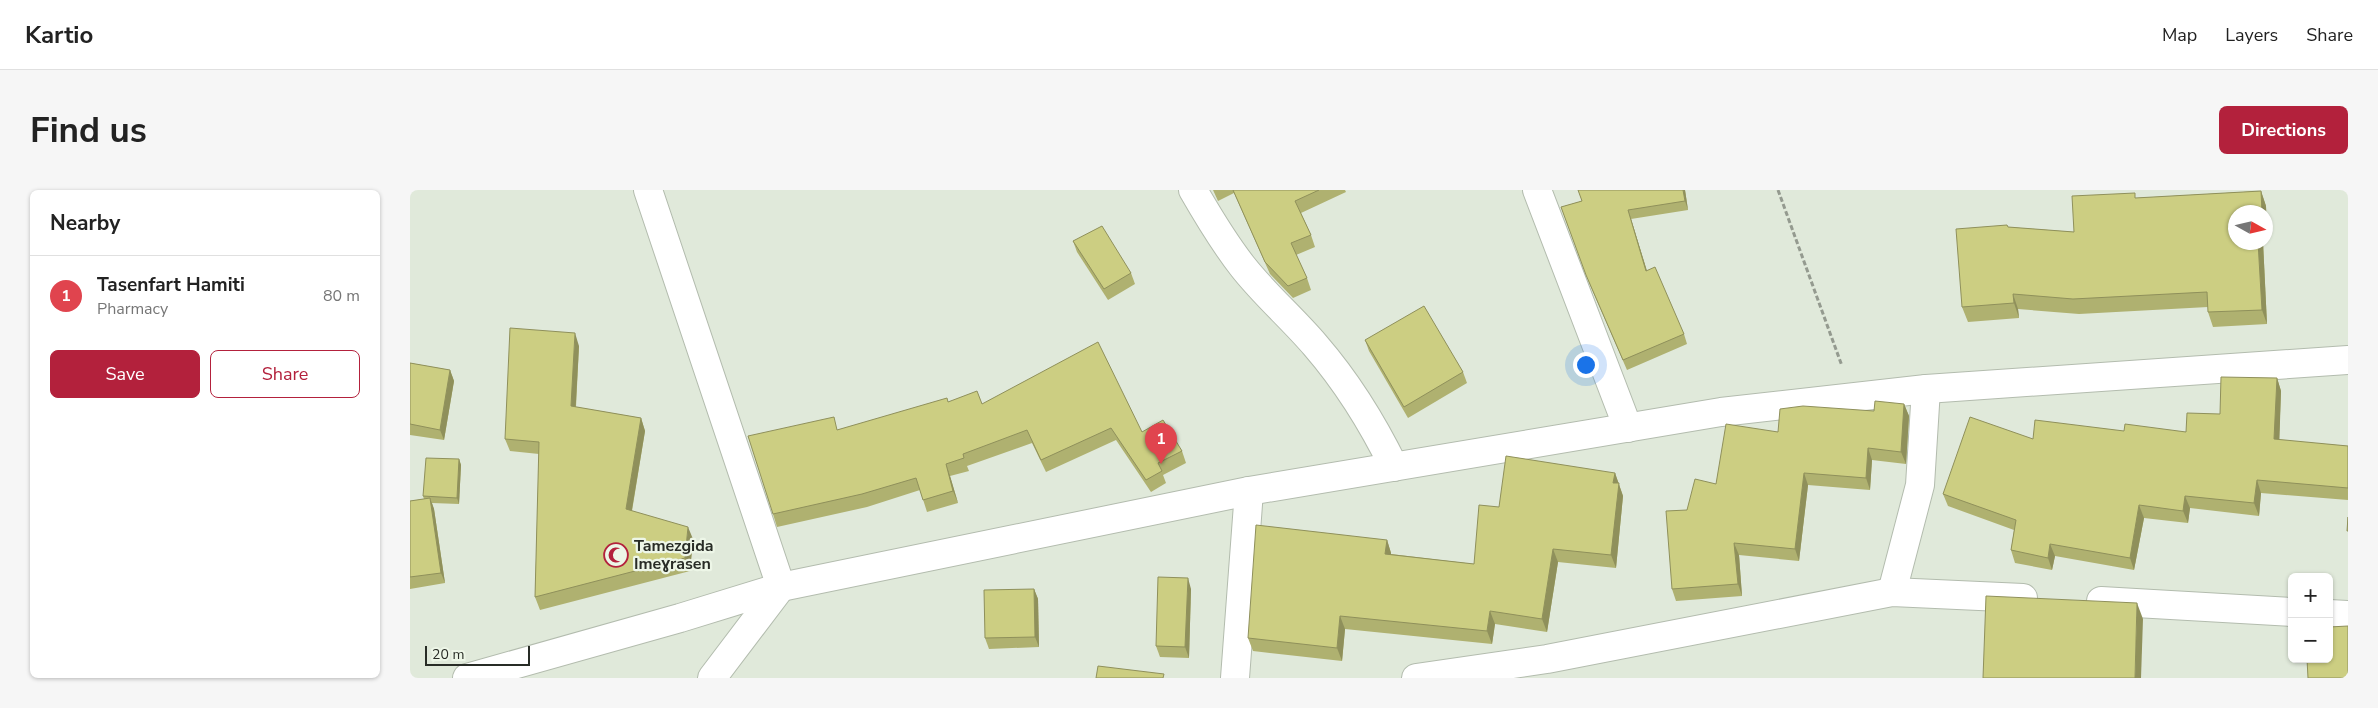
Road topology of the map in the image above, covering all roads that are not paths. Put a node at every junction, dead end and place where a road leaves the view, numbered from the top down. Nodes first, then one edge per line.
1 (648, 190) edge
2 (1193, 190) edge
3 (1537, 190) edge
4 (2348, 360) edge
5 (1926, 389) junction
6 (1628, 428) junction
7 (1394, 466) junction
8 (1249, 491) junction
9 (781, 586) junction
10 (1892, 592) junction
11 (2050, 599) edge
12 (2080, 600) edge
13 (2288, 612) edge
14 (2333, 614) edge
15 (2348, 615) edge
16 (1450, 676) edge
17 (467, 678) edge
18 (712, 678) edge
19 (1234, 678) edge
20 (1416, 678) edge

1 - 9 street
2 - 7 street
3 - 6 street
4 - 5 street
5 - 6 street
5 - 10 street
6 - 7 street
7 - 8 street
8 - 9 street
8 - 19 street
9 - 17 street
9 - 18 street
10 - 11 street
10 - 16 street
12 - 13 street
14 - 15 street
16 - 20 street

